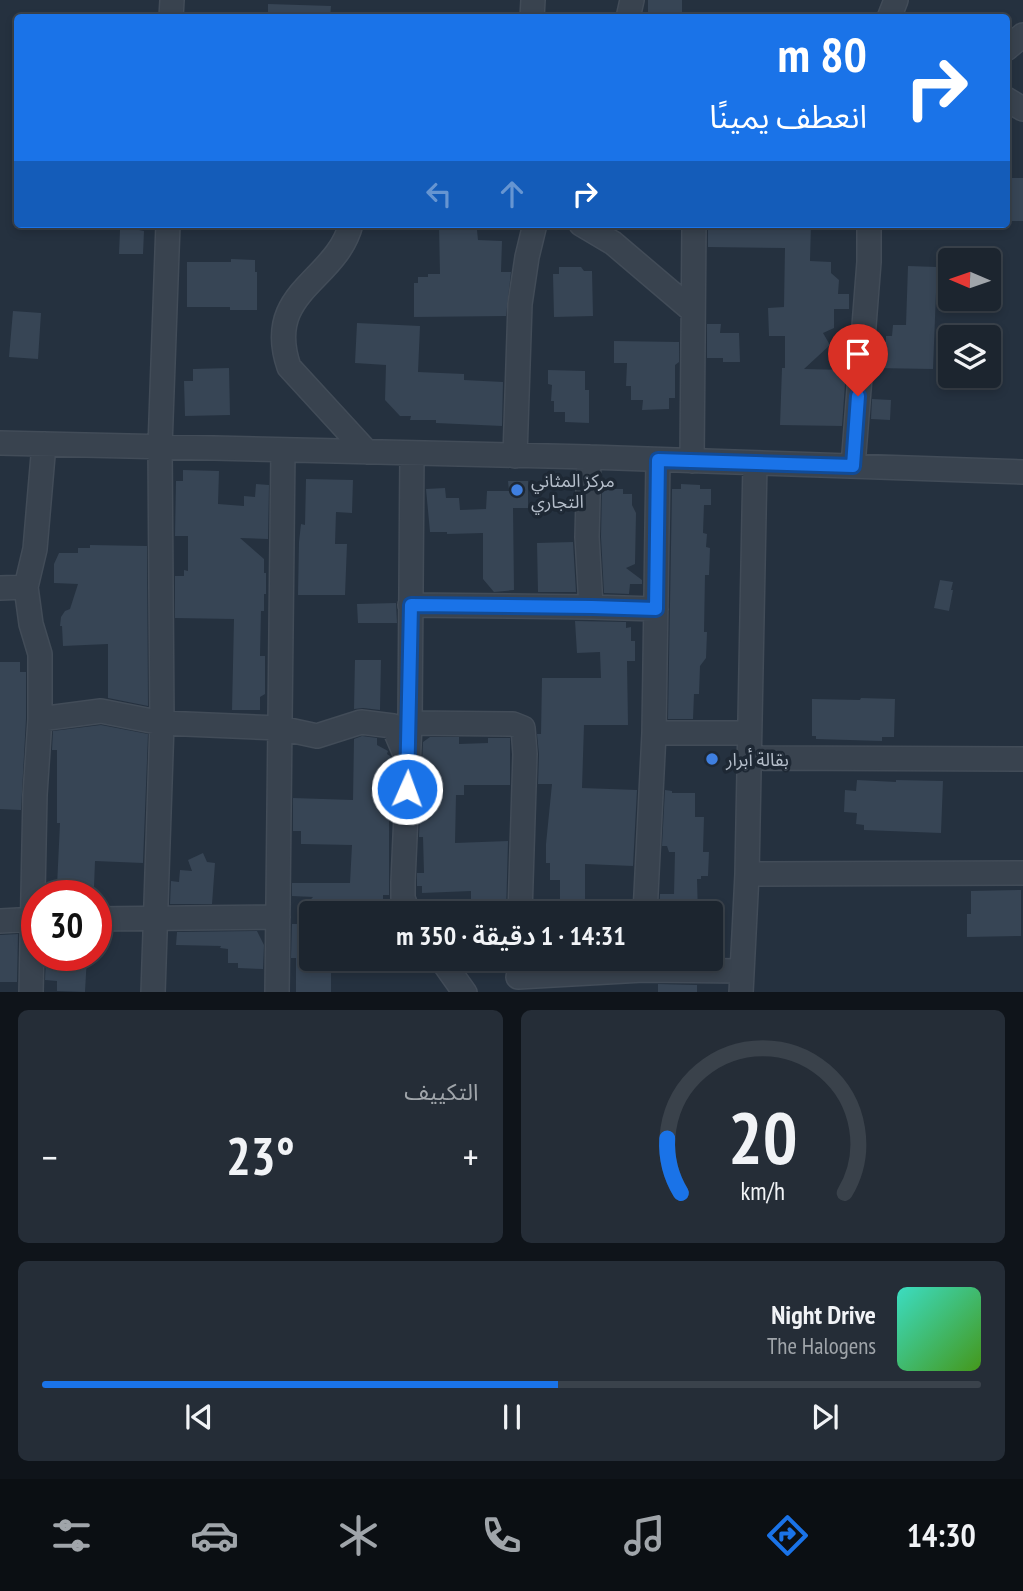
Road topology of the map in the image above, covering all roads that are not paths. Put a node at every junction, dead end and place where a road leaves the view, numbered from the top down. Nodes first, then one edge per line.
1 (171, 228) edge
2 (350, 228) edge
3 (534, 228) edge
4 (588, 228) edge
5 (694, 228) edge
6 (869, 228) edge
7 (693, 311) junction
8 (0, 443) edge
9 (44, 444) junction
10 (160, 447) junction
11 (283, 450) junction
12 (367, 452) junction
13 (412, 453) junction
14 (515, 456) junction
15 (589, 457) junction
16 (658, 460) junction
17 (692, 461) junction
18 (755, 463) junction
19 (853, 466) junction
20 (1023, 472) edge
21 (0, 587) edge
22 (26, 587) junction
23 (411, 605) junction
24 (592, 607) junction
25 (656, 609) junction
26 (40, 719) junction
27 (162, 723) junction
28 (410, 723) junction
29 (280, 728) junction
30 (654, 733) junction
31 (749, 733) junction
32 (748, 758) junction
33 (1023, 758) edge
34 (407, 789) junction
35 (1023, 873) edge
36 (747, 874) junction
37 (35, 880) edge
38 (404, 901) edge
39 (520, 901) edge
40 (646, 901) edge
41 (278, 916) junction
42 (112, 919) edge
43 (155, 919) junction
44 (21, 920) edge
45 (0, 921) edge
46 (32, 971) edge
47 (450, 971) edge
48 (643, 974) edge
49 (518, 976) edge
50 (741, 981) edge
51 (31, 992) edge
52 (153, 992) edge
53 (277, 992) edge
54 (465, 992) edge

1 - 10 street
2 - 12 street
3 - 14 street
4 - 7 street
5 - 7 street
6 - 19 street
7 - 17 street
8 - 9 street
9 - 10 street
9 - 22 street
10 - 11 street
10 - 27 street
11 - 12 street
11 - 29 street
12 - 13 street
13 - 14 street
13 - 23 street
14 - 15 street
15 - 16 street
15 - 24 street
16 - 17 street
16 - 25 street
17 - 18 street
18 - 19 street
18 - 31 street
19 - 20 street
21 - 22 street
22 - 26 street
23 - 24 street
23 - 28 street
24 - 25 street
25 - 30 street
26 - 27 street
26 - 37 street
27 - 29 street
27 - 43 street
28 - 34 street
28 - 39 street
29 - 34 street
29 - 41 street
30 - 31 street
30 - 40 street
31 - 32 street
32 - 33 street
32 - 36 street
34 - 38 street
35 - 36 street
36 - 50 street
41 - 43 street
41 - 53 street
42 - 43 street
43 - 52 street
44 - 45 street
46 - 51 street
47 - 54 street
48 - 49 street
48 - 50 street

